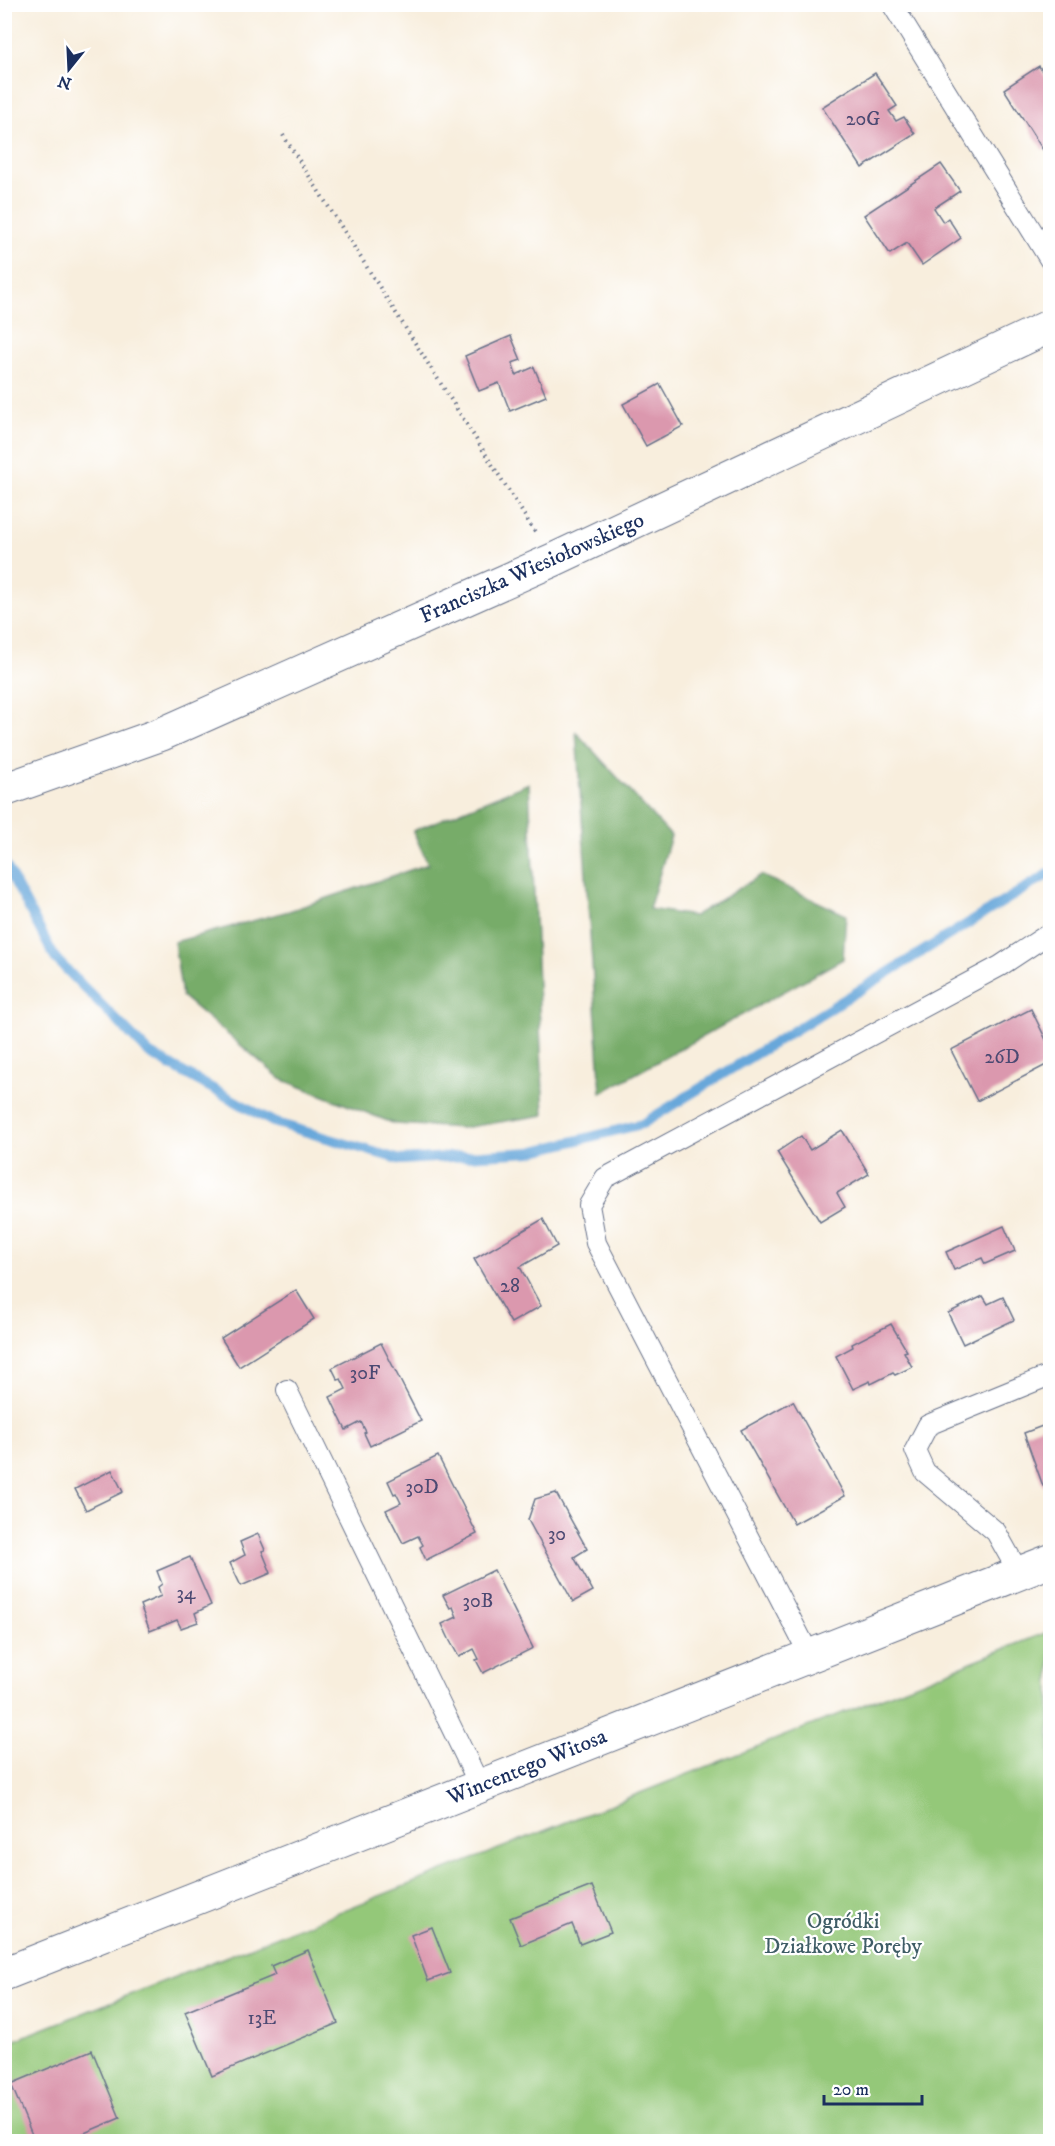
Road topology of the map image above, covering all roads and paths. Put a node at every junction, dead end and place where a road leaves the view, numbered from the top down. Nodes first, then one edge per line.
1 (892, 4) edge
2 (283, 135) dead end
3 (1050, 260) edge
4 (1050, 326) edge
5 (553, 560) junction
6 (4, 790) edge
7 (1050, 933) edge
8 (1050, 1375) edge
9 (287, 1390) dead end
10 (1050, 1561) edge
11 (1020, 1573) junction
12 (810, 1656) junction
13 (480, 1786) junction
14 (4, 1974) edge

1 - 3 lane
2 - 5 path
4 - 5 street, Franciszka Wiesiołowskiego
5 - 6 street, Franciszka Wiesiołowskiego
7 - 12 lane
8 - 11 lane
9 - 13 lane
10 - 11 street, Wincentego Witosa
11 - 12 street, Wincentego Witosa
12 - 13 street, Wincentego Witosa
13 - 14 street, Wincentego Witosa

